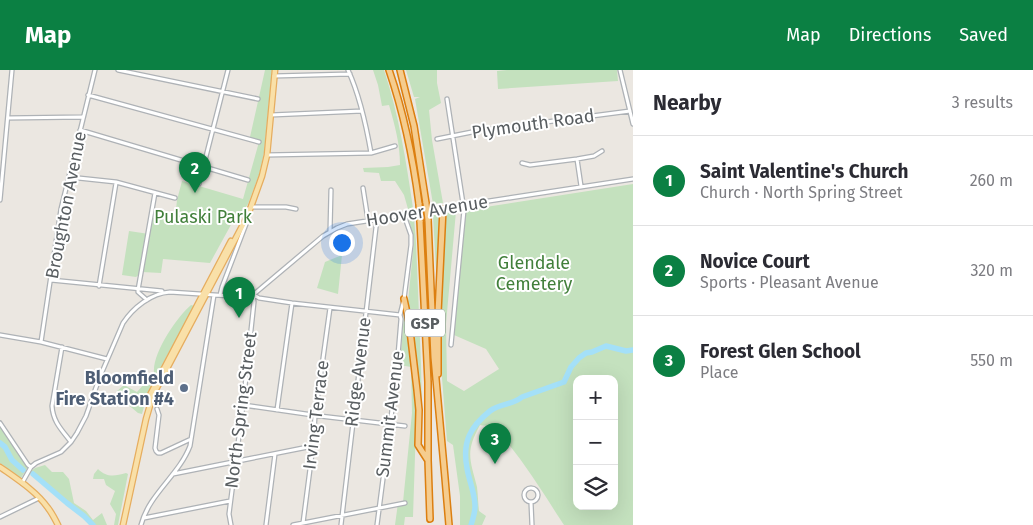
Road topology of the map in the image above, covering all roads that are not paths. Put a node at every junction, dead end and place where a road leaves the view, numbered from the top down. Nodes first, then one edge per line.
1 (12, 70) edge
2 (95, 70) edge
3 (118, 70) edge
4 (228, 70) edge
5 (275, 70) edge
6 (389, 70) edge
7 (400, 70) edge
8 (620, 70) edge
9 (349, 72) edge
10 (274, 76) junction
11 (223, 91) junction
12 (88, 95) junction
13 (258, 99) dead end
14 (447, 99) dead end
15 (362, 111) junction
16 (630, 111) junction
17 (271, 115) junction
18 (83, 117) junction
19 (8, 118) junction
20 (633, 124) edge
21 (213, 129) junction
22 (80, 130) junction
23 (452, 136) junction
24 (0, 137) edge
25 (6, 137) junction
26 (437, 139) dead end
27 (259, 142) dead end
28 (395, 146) dead end
29 (602, 150) dead end
30 (371, 153) junction
31 (267, 155) junction
32 (577, 159) junction
33 (522, 163) dead end
34 (203, 166) junction
35 (69, 177) junction
36 (633, 179) edge
37 (248, 180) dead end
38 (116, 182) junction
39 (199, 184) dead end
40 (581, 186) junction
41 (363, 188) dead end
42 (331, 190) dead end
43 (155, 192) junction
44 (175, 198) dead end
45 (0, 200) edge
46 (463, 205) junction
47 (251, 207) junction
48 (296, 209) dead end
49 (443, 209) junction
50 (404, 215) junction
51 (377, 219) junction
52 (368, 220) junction
53 (330, 232) junction
54 (51, 280) junction
55 (99, 286) junction
56 (138, 290) junction
57 (170, 292) junction
58 (205, 294) junction
59 (214, 295) junction
60 (220, 295) junction
61 (253, 295) junction
62 (404, 298) junction
63 (147, 300) junction
64 (292, 303) junction
65 (330, 308) junction
66 (365, 311) junction
67 (400, 315) junction
68 (0, 335) edge
69 (41, 342) junction
70 (452, 345) dead end
71 (62, 347) junction
72 (107, 359) junction
73 (439, 404) junction
74 (243, 405) junction
75 (157, 409) dead end
76 (277, 410) junction
77 (315, 416) junction
78 (353, 419) junction
79 (0, 424) edge
80 (389, 424) junction
81 (405, 426) dead end
82 (192, 438) junction
83 (71, 442) junction
84 (313, 446) junction
85 (275, 454) junction
86 (428, 460) junction
87 (236, 461) junction
88 (0, 467) edge
89 (31, 468) junction
90 (172, 474) junction
91 (22, 483) junction
92 (38, 498) junction
93 (230, 501) junction
94 (405, 503) dead end
95 (531, 503) junction
96 (380, 507) junction
97 (342, 515) junction
98 (0, 517) edge
99 (143, 518) junction
100 (430, 522) edge
101 (303, 523) junction
102 (58, 525) edge
103 (121, 525) edge
104 (141, 525) edge
105 (231, 525) edge
106 (266, 525) edge
107 (294, 525) edge
108 (341, 525) edge
109 (377, 525) edge
110 (448, 525) edge
111 (532, 525) edge

1 - 19 street
2 - 12 street, Broughton Avenue
3 - 11 street
4 - 11 street
5 - 10 main road
6 - 86 highway, GSP, bridge
7 - 73 highway, GSP, bridge
8 - 16 street
9 - 10 street
9 - 15 street
10 - 17 main road
11 - 13 street
11 - 21 street
12 - 18 street, Broughton Avenue
12 - 21 street
14 - 23 street
15 - 17 street
15 - 30 street
16 - 20 street
16 - 23 street, Plymouth Road
17 - 31 main road
18 - 19 street
18 - 22 street, Broughton Avenue
19 - 25 street
21 - 27 street
21 - 34 street
22 - 34 street
22 - 35 street, Broughton Avenue
23 - 26 street, Plymouth Road
23 - 46 street
24 - 25 street
25 - 45 street
28 - 30 street
29 - 32 street
30 - 31 street
31 - 47 main road
32 - 33 street
32 - 40 street
34 - 37 street
34 - 39 street
35 - 38 street
35 - 54 street, Broughton Avenue
36 - 40 street, Hoover Avenue
38 - 43 street
38 - 55 street
40 - 46 street, Hoover Avenue
41 - 52 street
42 - 53 street
43 - 44 street
43 - 56 street
46 - 49 street, Hoover Avenue
46 - 70 street
47 - 48 street
47 - 58 main road
47 - 60 street
49 - 50 street, Hoover Avenue
49 - 73 highway
50 - 51 street, Hoover Avenue
50 - 62 street, Summit Avenue
51 - 52 street, Hoover Avenue
51 - 66 street, Ridge Avenue
52 - 53 street, Hoover Avenue
53 - 61 street, Hoover Avenue
54 - 55 street
54 - 69 street, Broughton Avenue
55 - 56 street
56 - 57 street
56 - 63 street
57 - 58 street
57 - 63 street
58 - 59 street
58 - 103 main road
59 - 60 street
59 - 82 street
60 - 61 street
61 - 64 street
61 - 74 street, North Spring Street
62 - 67 street, Summit Avenue
62 - 86 highway
63 - 72 street
64 - 65 street
64 - 76 street
65 - 66 street
65 - 77 street, Irving Terrace
66 - 67 street
66 - 78 street, Ridge Avenue
67 - 80 street, Summit Avenue
68 - 69 street
69 - 71 street
71 - 72 street
71 - 83 street
72 - 83 street
73 - 110 highway, GSP
74 - 76 street
74 - 87 street, North Spring Street
75 - 82 street
76 - 77 street
77 - 78 street
77 - 84 street, Irving Terrace
78 - 80 street
78 - 97 street, Ridge Avenue
79 - 89 street
80 - 81 street
80 - 96 street, Summit Avenue
82 - 90 street
83 - 89 street
84 - 85 street
84 - 101 street, Irving Terrace
85 - 87 street
85 - 106 street
86 - 100 highway, GSP
87 - 90 street
87 - 93 street, North Spring Street
88 - 91 main road
89 - 91 street
90 - 99 street
91 - 92 main road
92 - 98 street
92 - 102 main road
93 - 99 street
93 - 105 street, North Spring Street
94 - 96 street
95 - 95 street
95 - 111 street
96 - 97 street
96 - 109 street, Summit Avenue
97 - 101 street
97 - 108 street, Ridge Avenue
99 - 104 street
101 - 107 street

